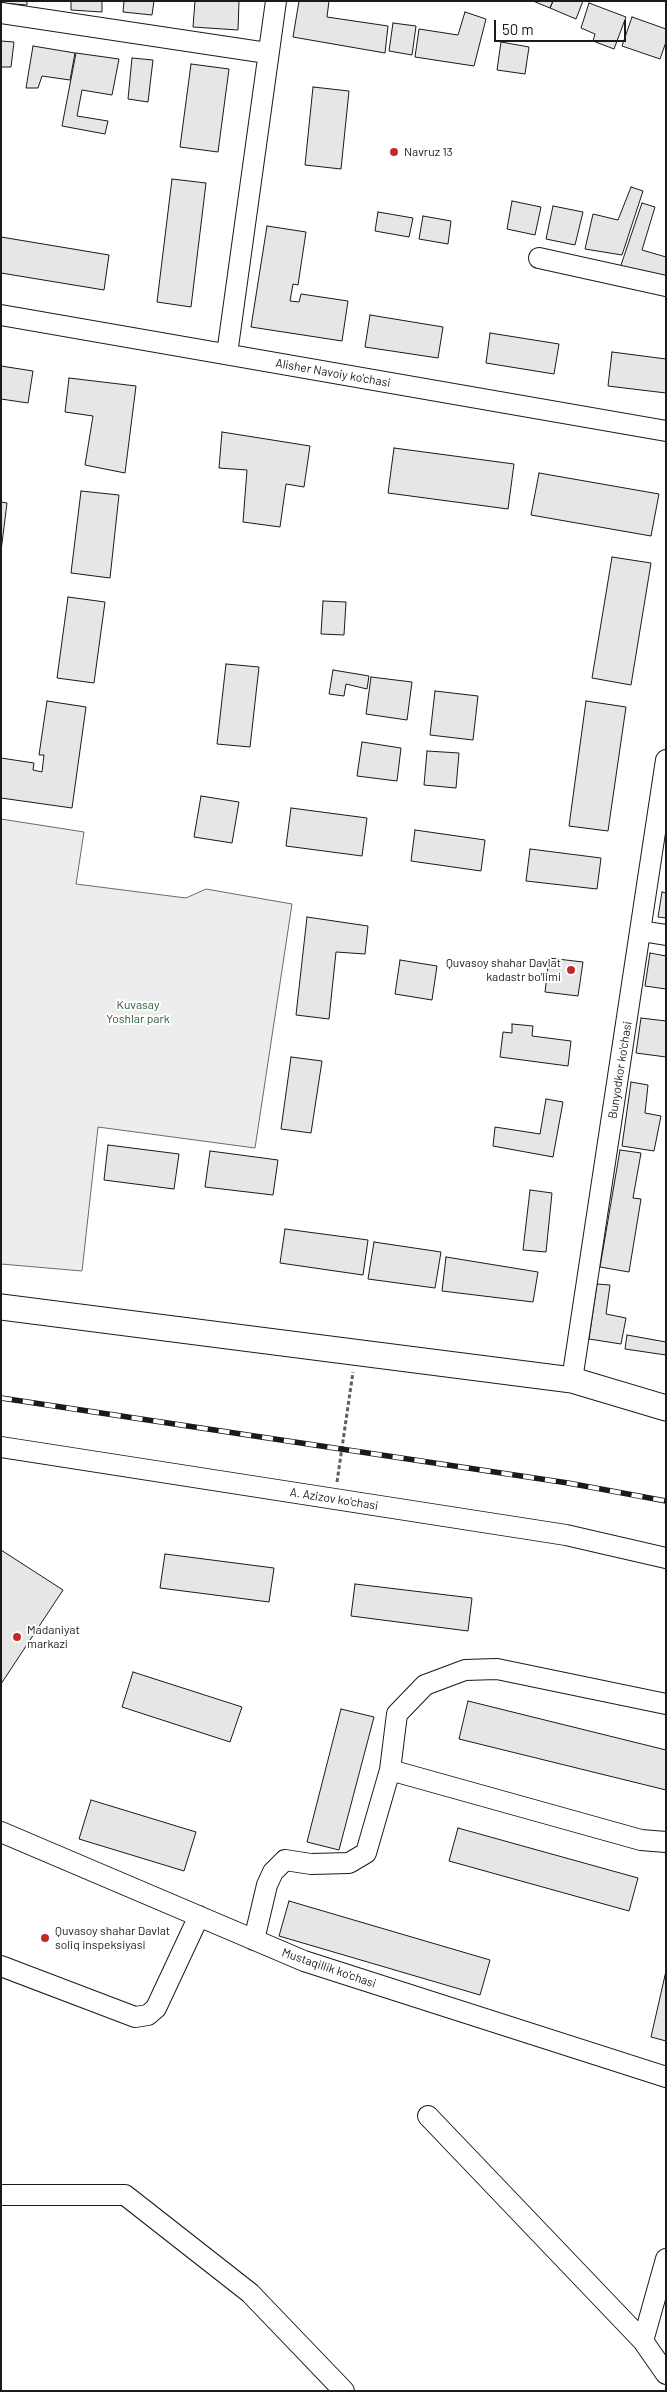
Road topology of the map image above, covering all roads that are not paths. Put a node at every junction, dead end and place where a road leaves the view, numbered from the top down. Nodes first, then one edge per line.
1 (276, 1) edge
2 (1, 13) edge
3 (267, 53) junction
4 (540, 258) dead end
5 (666, 286) edge
6 (1, 315) edge
7 (227, 354) junction
8 (666, 431) edge
9 (666, 760) edge
10 (641, 931) junction
11 (666, 935) edge
12 (1, 1307) edge
13 (572, 1380) junction
14 (666, 1408) edge
15 (1, 1447) edge
16 (666, 1558) edge
17 (666, 1704) edge
18 (390, 1770) junction
19 (1, 1832) edge
20 (666, 1842) edge
21 (199, 1916) junction
22 (254, 1940) junction
23 (1, 1966) edge
24 (666, 2077) edge
25 (428, 2116) dead end
26 (1, 2196) edge
27 (666, 2258) edge
28 (643, 2341) junction
29 (666, 2374) edge
30 (344, 2391) edge

1 - 3 street
2 - 3 street
3 - 7 street
4 - 5 street
6 - 7 street, Alisher Navoiy ko'chasi
7 - 8 street, Alisher Navoiy ko'chasi
9 - 10 street, Bunyodkor ko'chasi
10 - 11 street
10 - 13 street, Bunyodkor ko'chasi
12 - 13 main road
13 - 14 main road
15 - 16 street, A. Azizov ko'chasi
17 - 18 street
18 - 20 street
18 - 22 street
19 - 21 street, Mustaqillik ko'chasi
21 - 22 street, Mustaqillik ko'chasi
21 - 23 street
22 - 24 street, Mustaqillik ko'chasi
25 - 28 street
26 - 30 street
27 - 28 street
28 - 29 street

